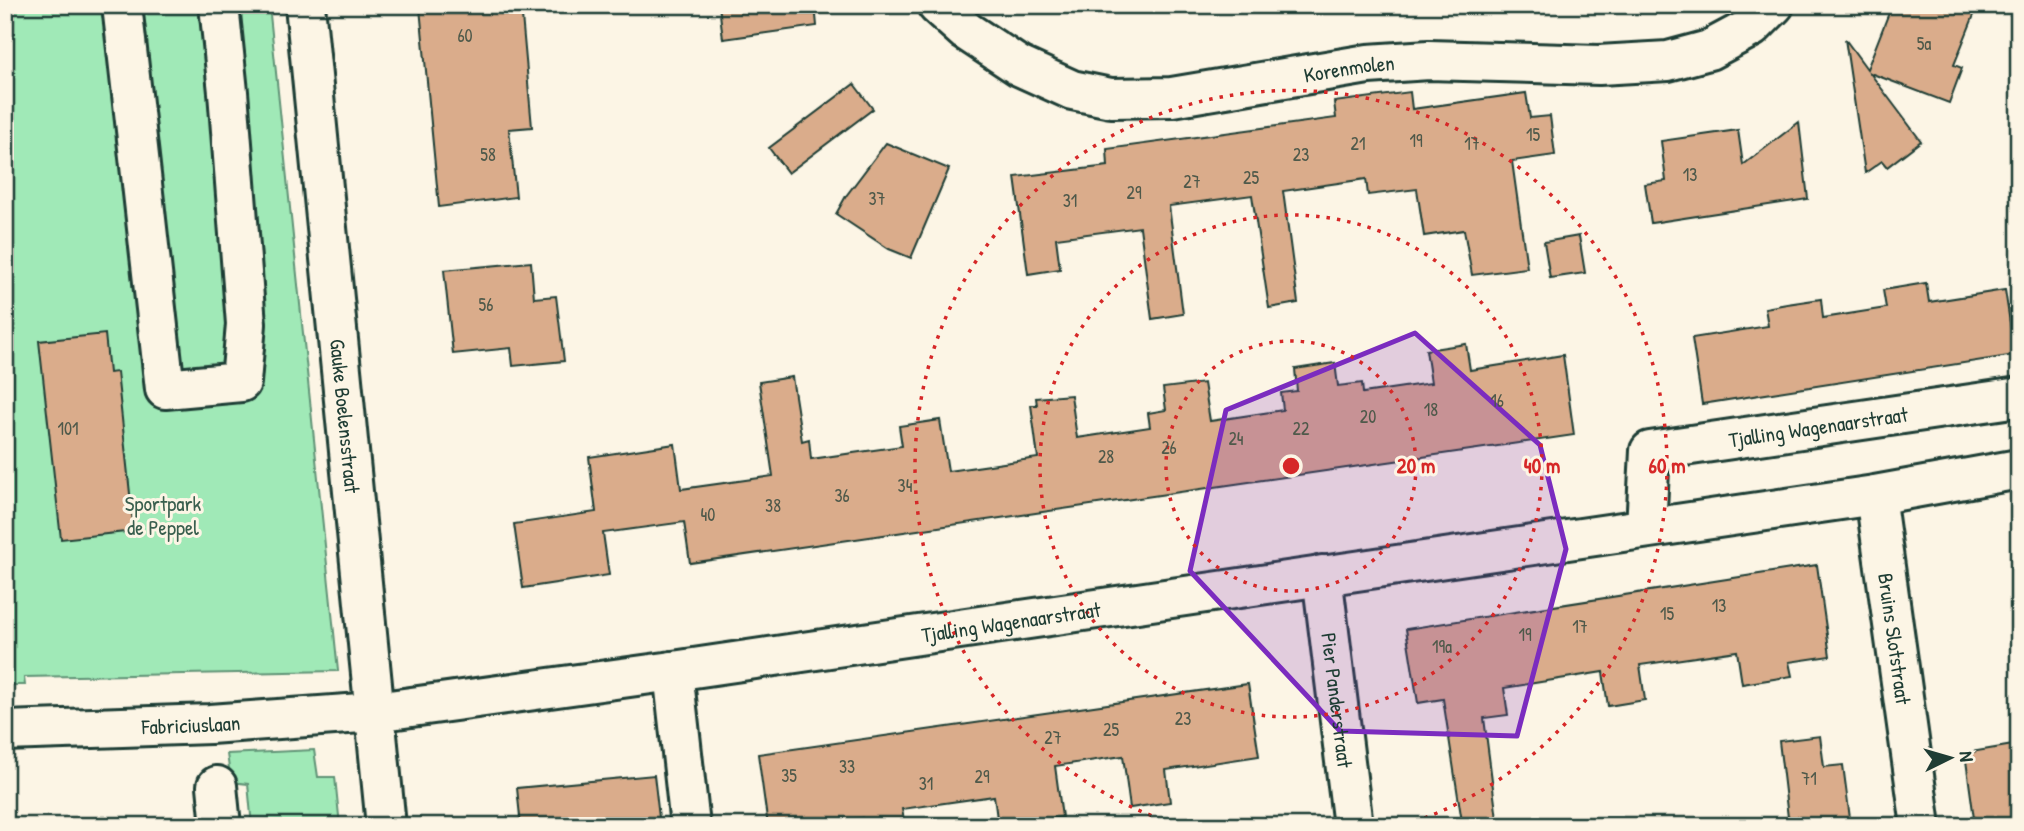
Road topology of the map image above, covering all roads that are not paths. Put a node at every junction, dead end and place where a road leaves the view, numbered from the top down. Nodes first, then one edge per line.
1 (122, 5) edge
2 (219, 5) edge
3 (305, 5) edge
4 (937, 5) edge
5 (1773, 5) edge
6 (2019, 397) edge
7 (2019, 469) edge
8 (1875, 495) junction
9 (1646, 528) junction
10 (1322, 575) junction
11 (673, 671) junction
12 (375, 712) junction
13 (5, 731) edge
14 (217, 786) dead end
15 (221, 826) edge
16 (386, 826) edge
17 (690, 826) edge
18 (1353, 826) edge
19 (1921, 826) edge

1 - 2 street
3 - 12 street, Gauke Boelensstraat
4 - 5 street, Korenmolen
6 - 9 street, Tjalling Wagenaarstraat
7 - 8 street, Tjalling Wagenaarstraat
8 - 9 street, Tjalling Wagenaarstraat
8 - 19 street, Bruins Slotstraat
9 - 10 street, Tjalling Wagenaarstraat
10 - 11 street, Tjalling Wagenaarstraat
10 - 18 street, Pier Panderstraat
11 - 12 street, Tjalling Wagenaarstraat
11 - 17 street
12 - 13 street, Fabriciuslaan
12 - 16 street, Gauke Boelensstraat
14 - 15 street

